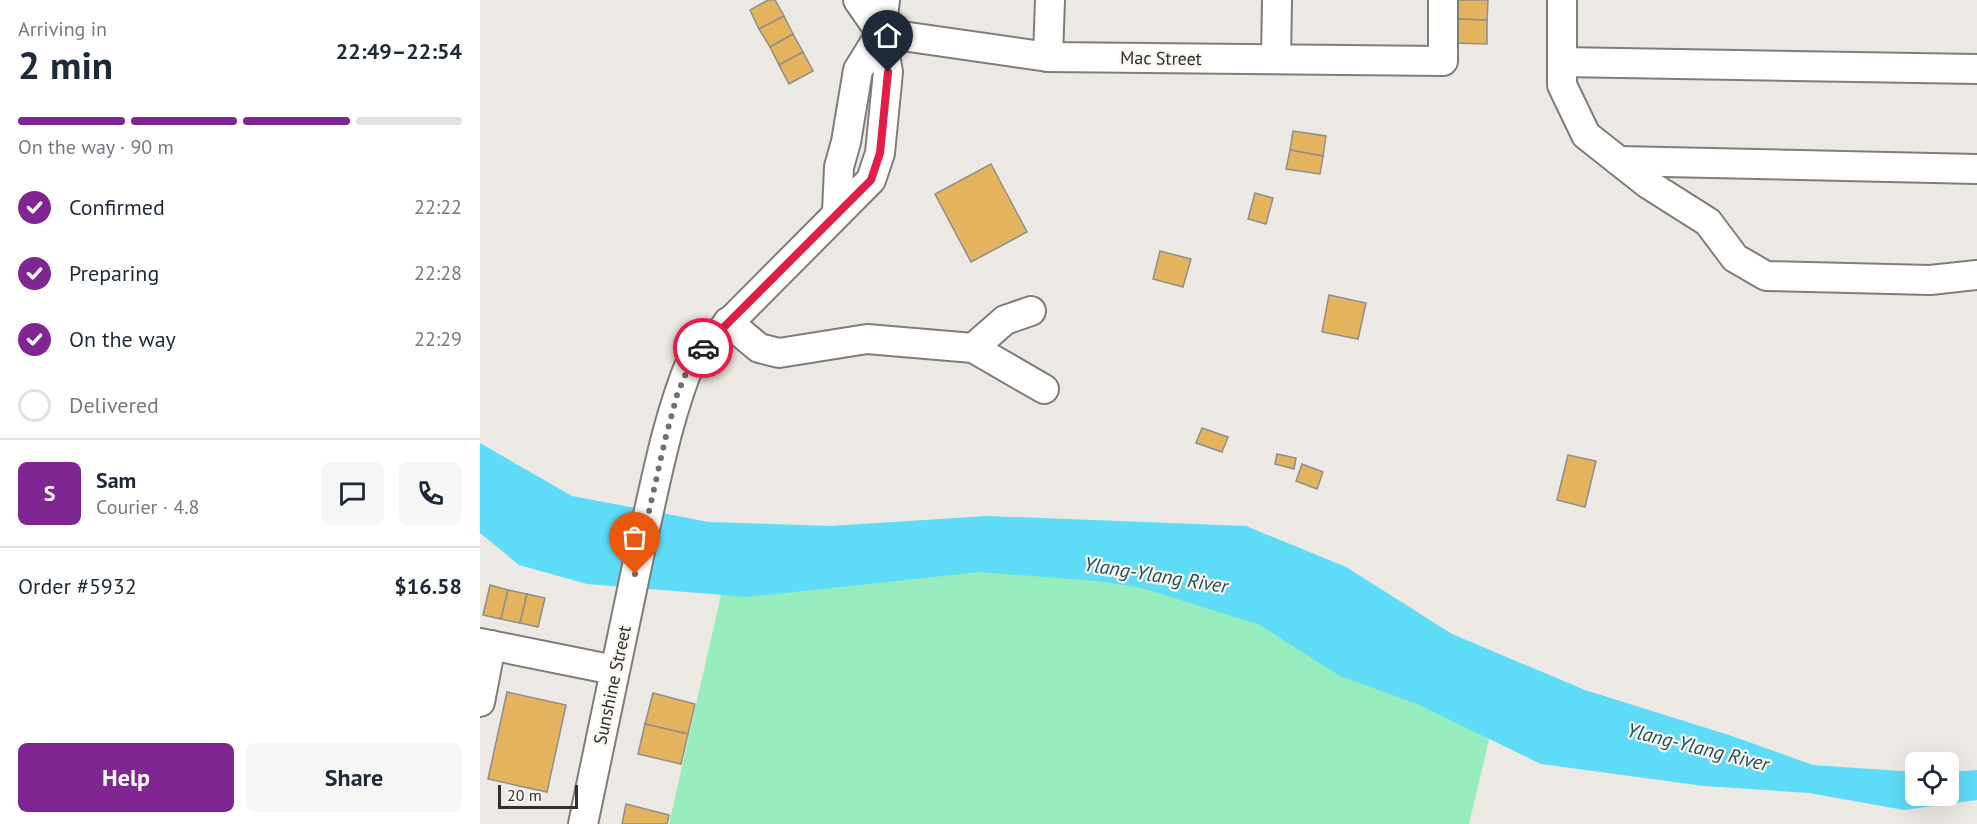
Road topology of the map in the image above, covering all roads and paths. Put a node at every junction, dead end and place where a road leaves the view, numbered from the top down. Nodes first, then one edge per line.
1 (858, 0) edge
2 (885, 0) edge
3 (1050, 0) edge
4 (1277, 0) edge
5 (1443, 0) edge
6 (1562, 0) edge
7 (881, 33) junction
8 (1048, 57) junction
9 (1276, 59) junction
10 (1562, 63) junction
11 (1977, 69) edge
12 (1619, 161) junction
13 (1977, 169) edge
14 (1977, 275) edge
15 (1031, 311) dead end
16 (729, 322) junction
17 (973, 348) junction
18 (1044, 389) dead end
19 (486, 644) edge
20 (614, 670) junction
21 (480, 702) edge
22 (583, 824) edge

1 - 7 street
2 - 7 street
3 - 8 street
4 - 9 street
5 - 9 street, Mac Street
6 - 10 street
7 - 8 street, Mac Street
7 - 16 street, Sunshine Street
8 - 9 street, Mac Street
10 - 11 street
10 - 12 street
12 - 13 street
12 - 14 street
15 - 17 street
16 - 17 street
16 - 20 street, Sunshine Street
17 - 18 street
19 - 20 street
19 - 21 street
20 - 22 street, Sunshine Street

